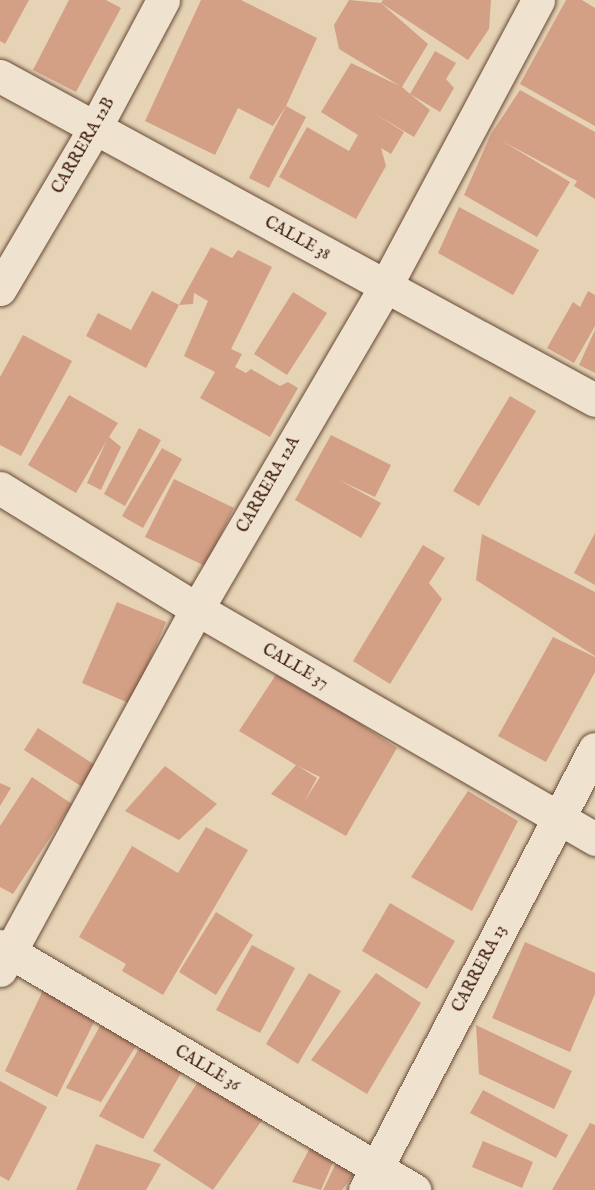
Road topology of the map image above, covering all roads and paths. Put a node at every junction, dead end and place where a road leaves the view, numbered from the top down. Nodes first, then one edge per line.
1 (163, 0) edge
2 (537, 0) edge
3 (0, 76) edge
4 (95, 128) junction
5 (385, 288) junction
6 (0, 289) edge
7 (595, 400) edge
8 (0, 488) edge
9 (197, 609) junction
10 (595, 749) edge
11 (558, 820) junction
12 (595, 839) edge
13 (3, 956) edge
14 (371, 1179) edge
15 (415, 1190) edge

1 - 4 street, CARRERA 12B
2 - 5 street, CARRERA 12A
3 - 4 street, CALLE 38
4 - 5 street, CALLE 38
4 - 6 street, CARRERA 12B
5 - 7 street, CALLE 38
5 - 9 street, CARRERA 12A
8 - 9 street, CALLE 37
9 - 11 street, CALLE 37
9 - 13 street, CARRERA 12A
10 - 11 street, CARRERA 13
11 - 12 street, CALLE 37
11 - 14 street, CARRERA 13
13 - 14 street, CALLE 36
14 - 15 street, CALLE 36

